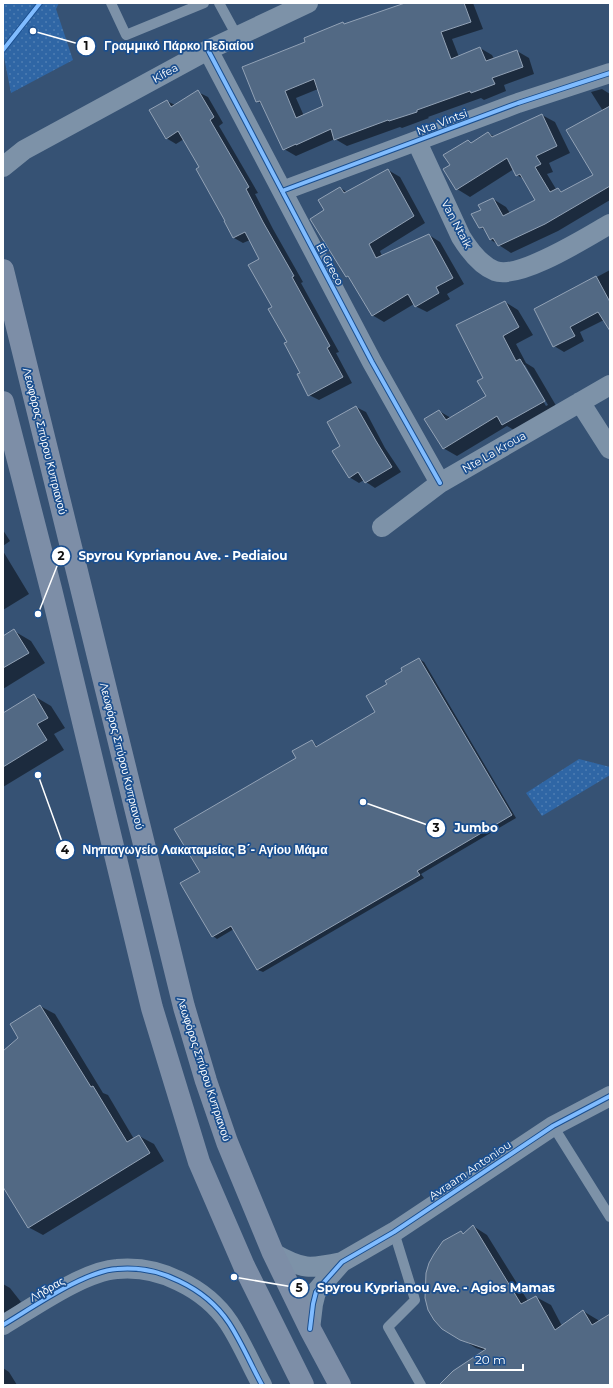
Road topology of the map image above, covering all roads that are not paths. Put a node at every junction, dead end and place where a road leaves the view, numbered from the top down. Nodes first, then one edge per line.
1 (111, 3) edge
2 (204, 3) edge
3 (219, 3) edge
4 (308, 3) edge
5 (237, 36) junction
6 (208, 50) junction
7 (610, 73) edge
8 (416, 142) junction
9 (3, 148) edge
10 (24, 150) junction
11 (3, 167) edge
12 (282, 191) junction
13 (610, 224) edge
14 (3, 270) edge
15 (610, 385) edge
16 (3, 402) edge
17 (580, 402) junction
18 (610, 449) edge
19 (440, 484) junction
20 (382, 527) dead end
21 (610, 1096) edge
22 (552, 1126) junction
23 (610, 1217) edge
24 (394, 1232) junction
25 (273, 1253) junction
26 (342, 1262) junction
27 (3, 1325) edge
28 (310, 1330) junction
29 (262, 1385) edge
30 (303, 1385) edge
31 (340, 1385) edge
32 (421, 1385) edge

1 - 2 lane
3 - 5 lane
4 - 5 street, Kifea
5 - 6 street, Kifea
6 - 10 street, Kifea
6 - 12 street, El Greco
7 - 8 street, Nta Vintsi
8 - 12 street, Nta Vintsi
8 - 13 street, Van Ntaik
9 - 10 street
10 - 11 street, Kifea
12 - 19 street, El Greco
14 - 25 main road, Λεωφόρος Σπύρου Κυπριανού
15 - 17 street, Nte La Kroua
16 - 30 main road
17 - 18 street
17 - 19 street, Nte La Kroua
19 - 20 street, Nte La Kroua
21 - 22 street, Avraam Antoniou
22 - 23 lane
22 - 24 street, Avraam Antoniou
24 - 26 street, Avraam Antoniou
24 - 32 lane
25 - 26 street
25 - 28 main road, Λεωφόρος Σπύρου Κυπριανού
26 - 28 street
27 - 29 street, Λήδρας
28 - 31 main road, Λεωφόρος Σπύρου Κυπριανού

